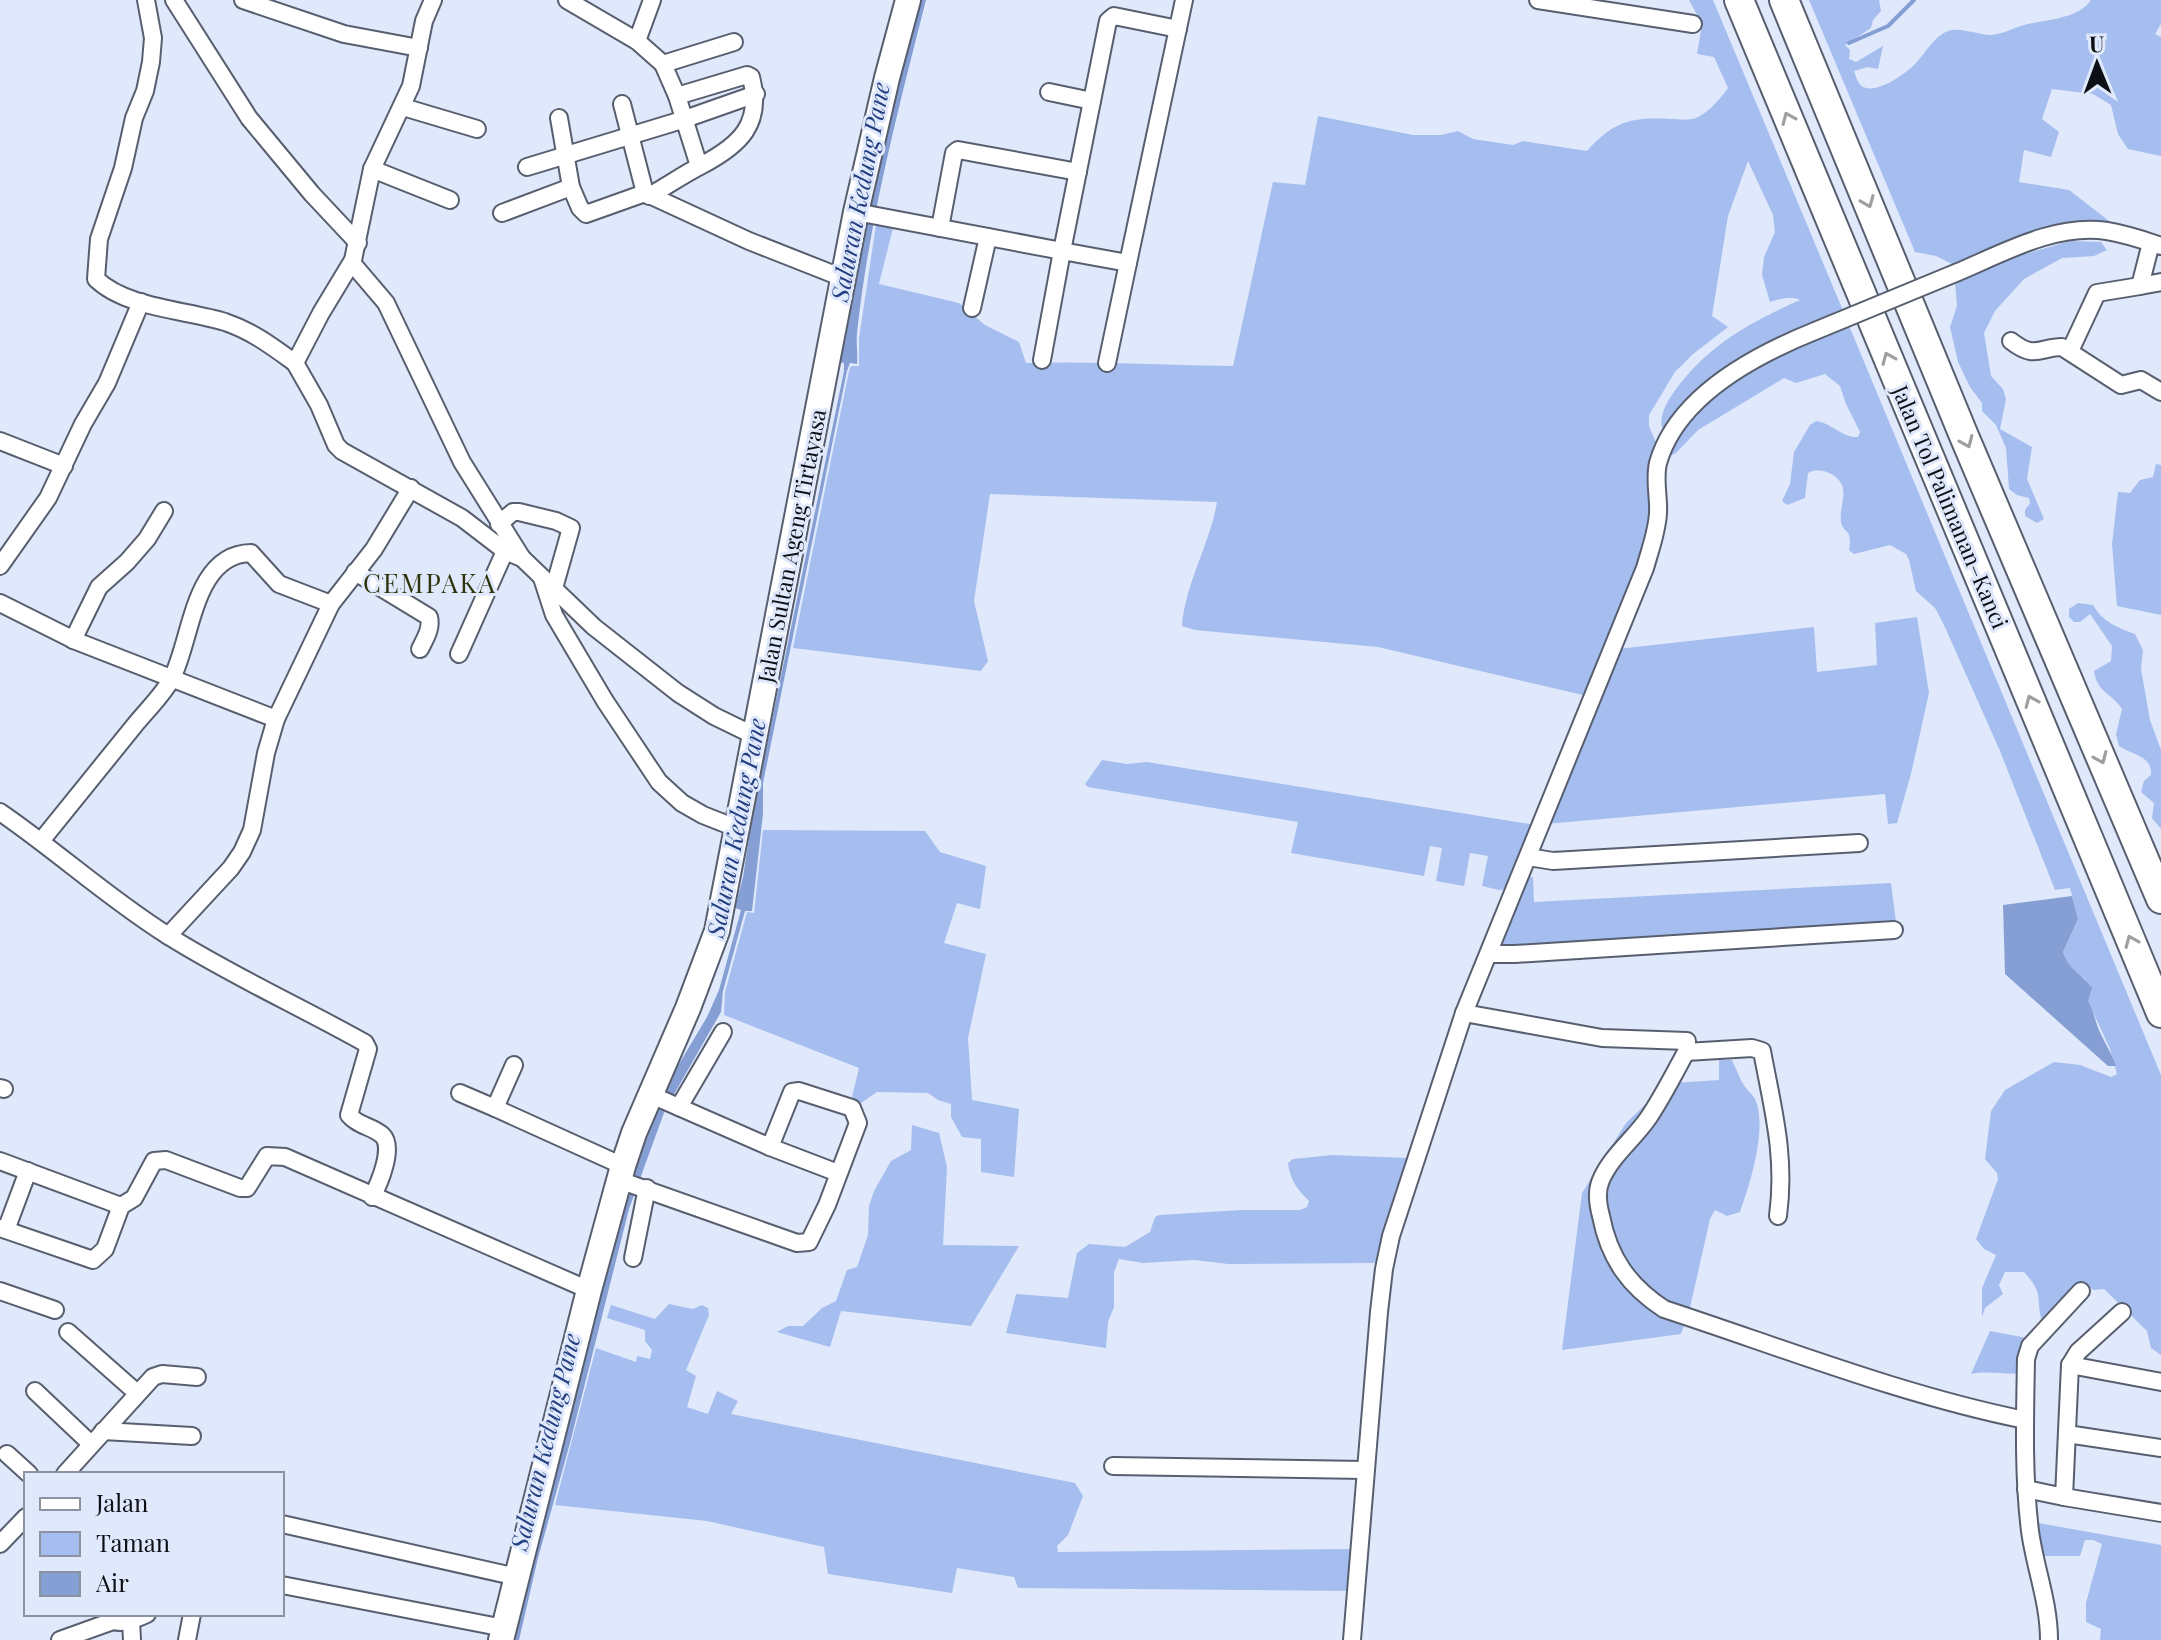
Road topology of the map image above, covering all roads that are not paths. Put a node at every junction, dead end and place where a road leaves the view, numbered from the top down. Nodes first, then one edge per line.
1 (146, 0) edge
2 (174, 0) edge
3 (243, 0) edge
4 (433, 0) edge
5 (567, 0) edge
6 (652, 0) edge
7 (908, 0) edge
8 (1184, 0) edge
9 (1538, 0) edge
10 (1739, 0) edge
11 (1784, 0) edge
12 (1594, 5) edge
13 (1693, 24) dead end
14 (1178, 29) junction
15 (637, 41) junction
16 (734, 42) dead end
17 (419, 48) junction
18 (663, 64) junction
19 (1049, 92) dead end
20 (756, 94) junction
21 (677, 96) junction
22 (1092, 101) junction
23 (622, 104) dead end
24 (403, 107) junction
25 (559, 118) dead end
26 (682, 120) junction
27 (477, 129) dead end
28 (630, 135) junction
29 (567, 155) junction
30 (699, 166) junction
31 (527, 167) dead end
32 (372, 169) junction
33 (1078, 172) junction
34 (571, 187) junction
35 (647, 195) junction
36 (450, 200) dead end
37 (502, 213) dead end
38 (866, 214) junction
39 (940, 228) junction
40 (988, 237) junction
41 (2156, 244) edge
42 (1062, 251) junction
43 (355, 253) junction
44 (1128, 263) junction
45 (843, 278) junction
46 (2161, 282) edge
47 (2140, 286) junction
48 (141, 302) junction
49 (972, 308) dead end
50 (2011, 341) dead end
51 (2070, 351) junction
52 (1042, 360) dead end
53 (295, 363) junction
54 (1107, 363) dead end
55 (2161, 392) edge
56 (0, 441) edge
57 (64, 466) junction
58 (411, 488) junction
59 (164, 511) dead end
60 (499, 524) junction
61 (505, 551) junction
62 (522, 558) junction
63 (0, 566) edge
64 (355, 572) junction
65 (548, 583) junction
66 (0, 603) edge
67 (331, 604) junction
68 (73, 640) junction
69 (420, 649) dead end
70 (459, 654) dead end
71 (172, 679) junction
72 (276, 719) junction
73 (755, 736) junction
74 (0, 812) edge
75 (736, 828) junction
76 (41, 841) junction
77 (1859, 843) dead end
78 (1528, 857) junction
79 (2161, 899) edge
80 (1894, 930) dead end
81 (168, 936) junction
82 (1489, 954) junction
83 (1464, 1013) junction
84 (2161, 1013) edge
85 (723, 1032) dead end
86 (1686, 1052) junction
87 (514, 1065) dead end
88 (460, 1093) dead end
89 (653, 1095) junction
90 (676, 1106) junction
91 (495, 1108) junction
92 (770, 1147) junction
93 (0, 1161) edge
94 (28, 1171) junction
95 (838, 1173) junction
96 (630, 1180) junction
97 (372, 1197) junction
98 (121, 1206) junction
99 (1778, 1216) dead end
100 (3, 1229) edge
101 (633, 1258) dead end
102 (589, 1290) junction
103 (0, 1291) edge
104 (2081, 1291) dead end
105 (55, 1310) dead end
106 (2122, 1312) dead end
107 (68, 1332) dead end
108 (2070, 1365) junction
109 (197, 1377) dead end
110 (2161, 1382) edge
111 (35, 1391) dead end
112 (137, 1393) junction
113 (2025, 1420) junction
114 (2067, 1434) junction
115 (192, 1436) dead end
116 (97, 1438) junction
117 (2161, 1448) edge
118 (7, 1454) dead end
119 (1113, 1466) dead end
120 (1365, 1470) junction
121 (27, 1472) edge
122 (67, 1472) edge
123 (2026, 1489) junction
124 (2064, 1497) junction
125 (2161, 1513) edge
126 (24, 1519) edge
127 (284, 1524) edge
128 (3, 1535) edge
129 (517, 1577) junction
130 (284, 1585) edge
131 (142, 1616) edge
132 (192, 1616) edge
133 (111, 1617) edge
134 (131, 1621) junction
135 (502, 1634) edge
136 (63, 1639) edge
137 (132, 1640) edge
138 (187, 1640) edge
139 (1352, 1640) edge
140 (2049, 1640) edge

1 - 48 street
2 - 43 street
3 - 17 street
4 - 17 street
5 - 15 street
6 - 15 street
7 - 38 main road, Jalan Sultan Ageng Tirtayasa
8 - 14 street
9 - 12 street
84 -> 10 highway, Jalan Tol Palimanan–Kanci
11 -> 79 highway, Jalan Tol Palimanan–Kanci
12 - 13 street
14 - 22 street
14 - 44 street
15 - 18 street
16 - 18 street
17 - 24 street
18 - 21 street
19 - 22 street
20 - 21 street
20 - 26 street
20 - 30 street
21 - 26 street
22 - 33 street
23 - 28 street
24 - 27 street
24 - 32 street
25 - 29 street
26 - 28 street
26 - 30 street
28 - 29 street
28 - 35 street
29 - 31 street
29 - 34 street
30 - 35 street
32 - 36 street
32 - 43 street
33 - 39 street
33 - 42 street
34 - 35 street
34 - 37 street
35 - 45 street
38 - 39 street
38 - 45 main road, Jalan Sultan Ageng Tirtayasa
39 - 40 street
40 - 42 street
40 - 49 street
41 - 47 street
41 - 78 street, bridge
42 - 44 street
42 - 52 street
43 - 53 street
43 - 60 street
44 - 54 street
45 - 73 main road, Jalan Sultan Ageng Tirtayasa
46 - 47 street
47 - 51 street
48 - 53 street
48 - 57 street
50 - 51 street
51 - 55 street
53 - 58 street
56 - 57 street
57 - 63 street
58 - 61 street
58 - 64 street
59 - 68 street
60 - 62 street
60 - 65 street
61 - 62 street
61 - 70 street
62 - 65 street
64 - 67 street
64 - 69 street
65 - 73 street
65 - 75 street
66 - 68 street
67 - 71 street
67 - 72 street
68 - 71 street
71 - 72 street
71 - 76 street
72 - 81 street
73 - 75 main road, Jalan Sultan Ageng Tirtayasa
74 - 76 street
75 - 89 main road, Jalan Sultan Ageng Tirtayasa
76 - 81 street
77 - 78 street
78 - 82 street
80 - 82 street
81 - 97 street
82 - 83 street
83 - 86 street
83 - 120 street
85 - 90 street
86 - 99 street
86 - 113 street
87 - 91 street
88 - 91 street
89 - 90 street
89 - 96 main road, Jalan Sultan Ageng Tirtayasa
90 - 92 street
91 - 96 street
92 - 95 street
92 - 95 street
93 - 94 street
94 - 98 street
94 - 100 street
95 - 96 street
96 - 101 street
96 - 102 main road, Jalan Sultan Ageng Tirtayasa
97 - 98 street
97 - 102 street
98 - 100 street
102 - 129 main road, Jalan Sultan Ageng Tirtayasa
103 - 105 street
104 - 113 street
106 - 108 street
107 - 112 street
108 - 110 street
108 - 114 street
109 - 112 street
111 - 116 street
112 - 116 street
113 - 123 street
114 - 117 street
114 - 124 street
115 - 116 street
116 - 122 street
118 - 121 street
119 - 120 street
120 - 139 street
123 - 124 street
123 - 140 street
124 - 125 street
126 - 128 street
127 - 129 street
129 - 135 main road, Jalan Sultan Ageng Tirtayasa
130 - 135 street
131 - 134 street
132 - 138 street
133 - 134 street
133 - 136 street
134 - 137 street

